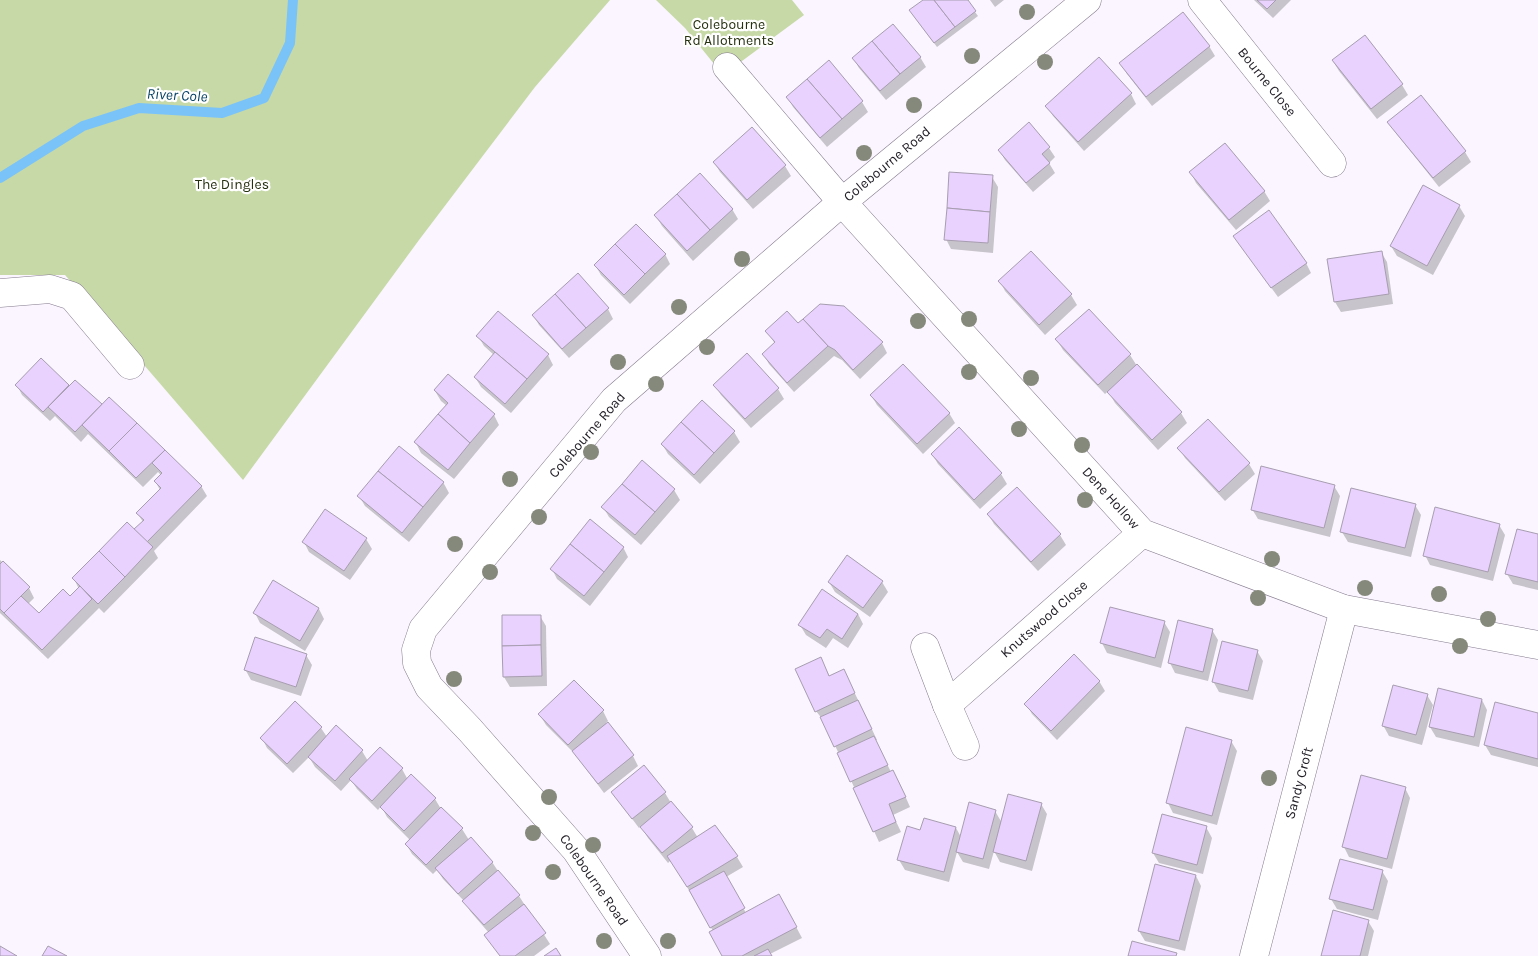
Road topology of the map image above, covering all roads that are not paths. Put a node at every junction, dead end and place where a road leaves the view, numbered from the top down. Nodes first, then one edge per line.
1 (1087, 0) edge
2 (1202, 0) edge
3 (726, 67) dead end
4 (1332, 163) dead end
5 (842, 202) junction
6 (0, 293) edge
7 (130, 365) dead end
8 (1142, 532) junction
9 (1344, 609) junction
10 (1538, 645) edge
11 (925, 647) dead end
12 (947, 705) junction
13 (965, 746) dead end
14 (647, 956) edge
15 (1254, 956) edge

1 - 5 street, Colebourne Road
2 - 4 street, Bourne Close
3 - 5 street, Dene Hollow
5 - 8 street, Dene Hollow
5 - 14 street, Colebourne Road
6 - 7 street
8 - 9 street, Dene Hollow
8 - 12 street, Knutswood Close
9 - 10 street, Dene Hollow
9 - 15 street, Sandy Croft
11 - 12 street
12 - 13 street

